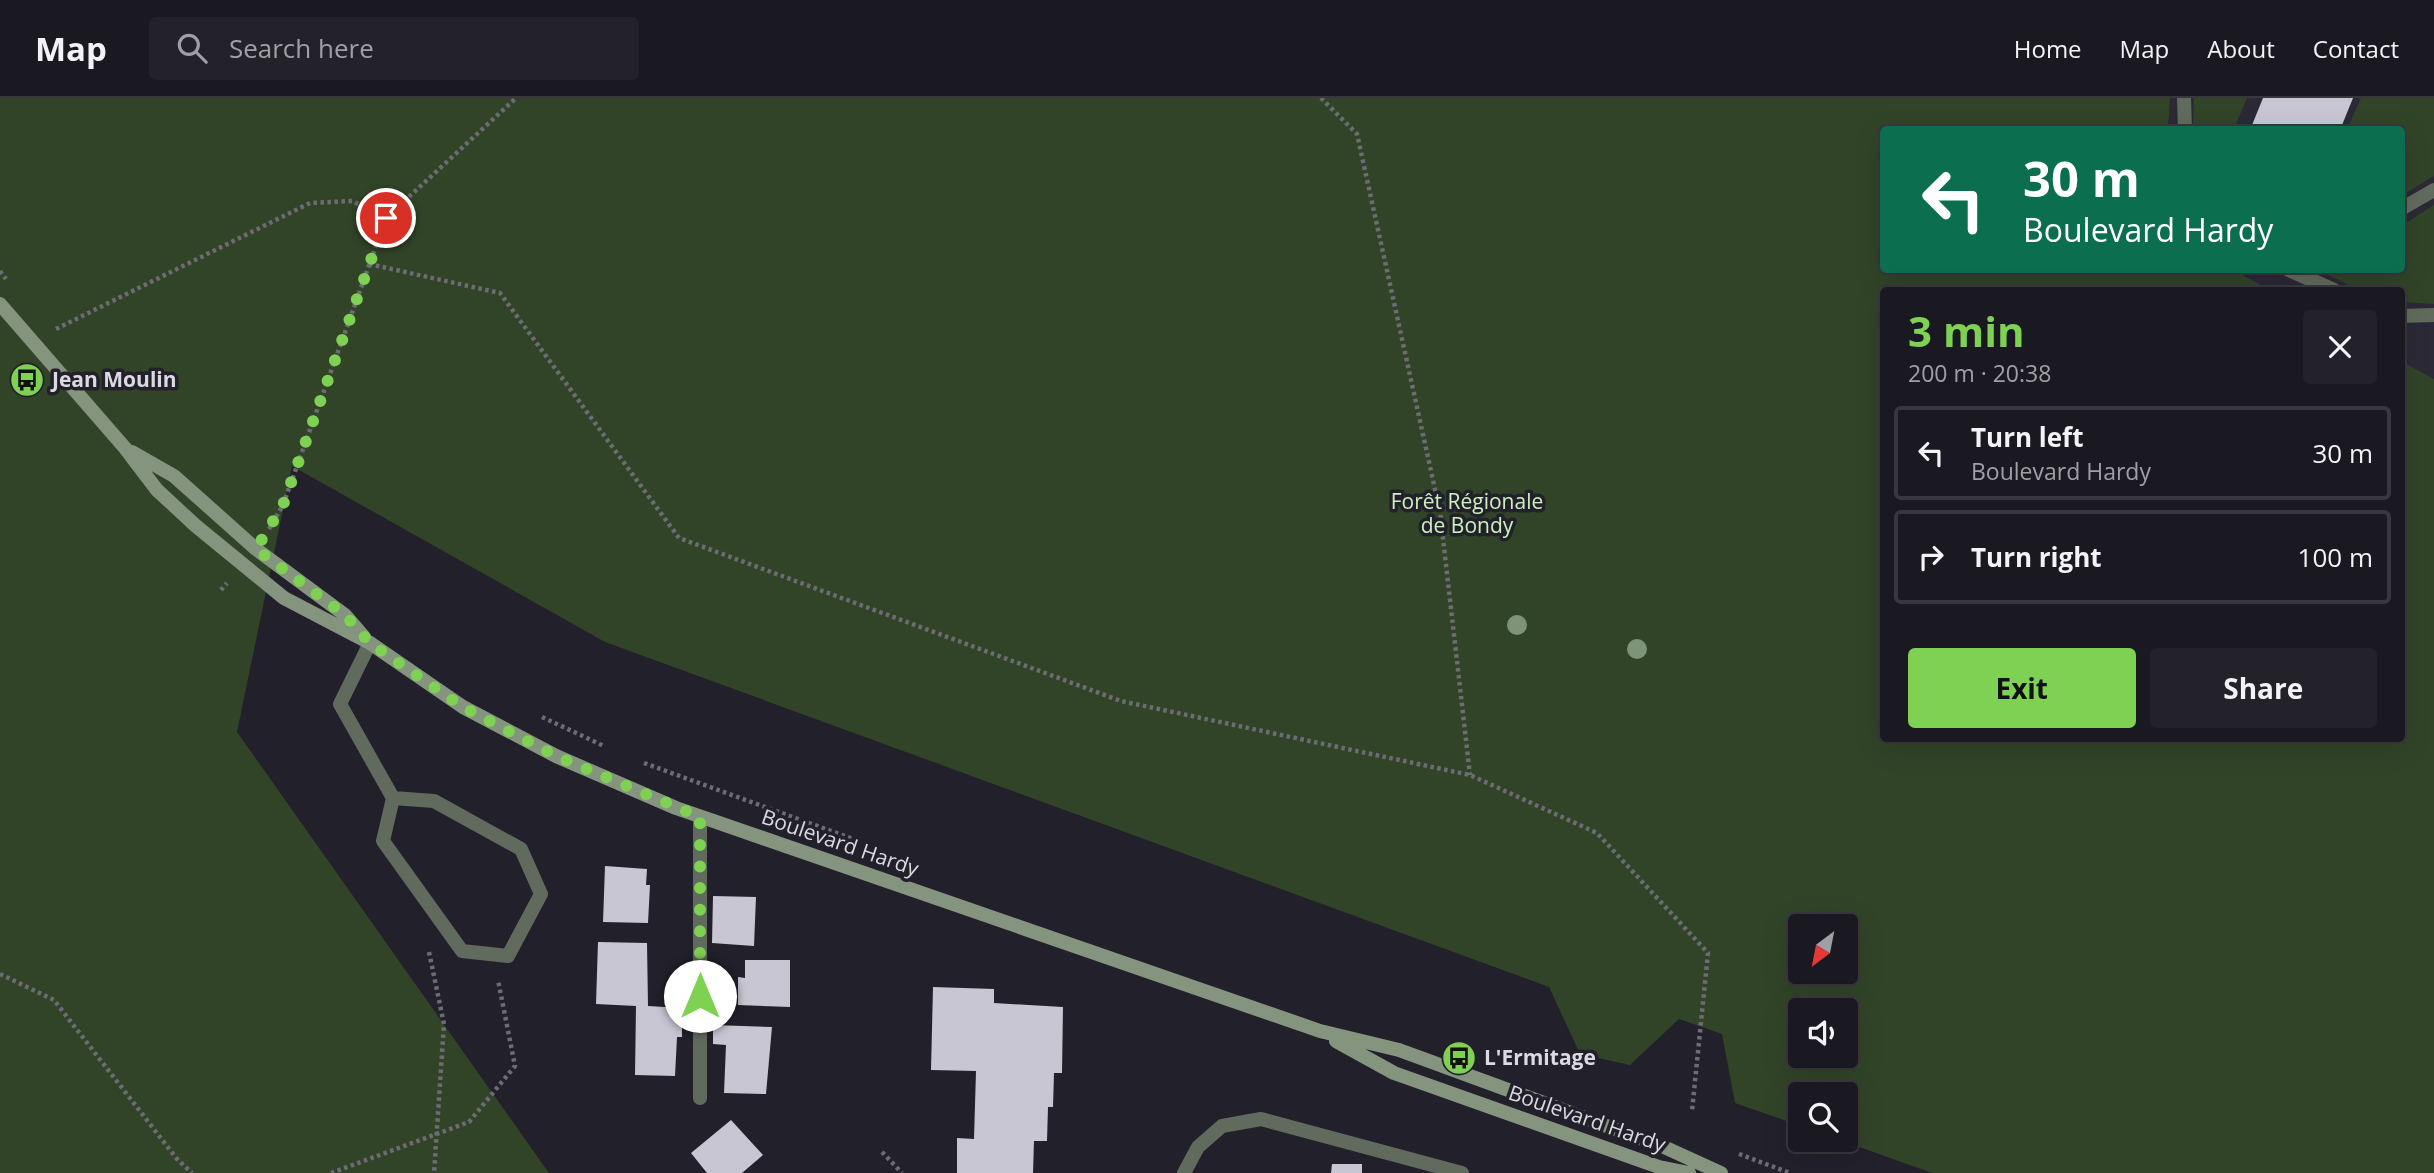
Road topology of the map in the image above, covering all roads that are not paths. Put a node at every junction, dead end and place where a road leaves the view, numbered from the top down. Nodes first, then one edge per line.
1 (2184, 98) edge
2 (2185, 126) edge
3 (2434, 190) edge
4 (2405, 207) edge
5 (2296, 273) edge
6 (2327, 287) edge
7 (0, 304) edge
8 (2434, 315) edge
9 (2405, 316) edge
10 (125, 448) junction
11 (370, 643) junction
12 (393, 798) junction
13 (700, 817) junction
14 (1320, 1031) junction
15 (700, 1098) dead end
16 (1447, 1171) edge
17 (1184, 1173) edge
18 (1462, 1173) edge
19 (1689, 1173) edge
20 (1721, 1173) edge

1 - 2 street
3 - 4 street
5 - 6 street
7 - 10 street, Boulevard Hardy
8 - 9 street
10 - 11 street, Boulevard Hardy
10 - 11 street, Boulevard Hardy
11 - 12 street
11 - 13 street, Boulevard Hardy
12 - 12 street
13 - 14 street, Boulevard Hardy
13 - 15 street
14 - 19 street, Boulevard Hardy
14 - 20 street, Boulevard Hardy
16 - 17 street
16 - 18 street

